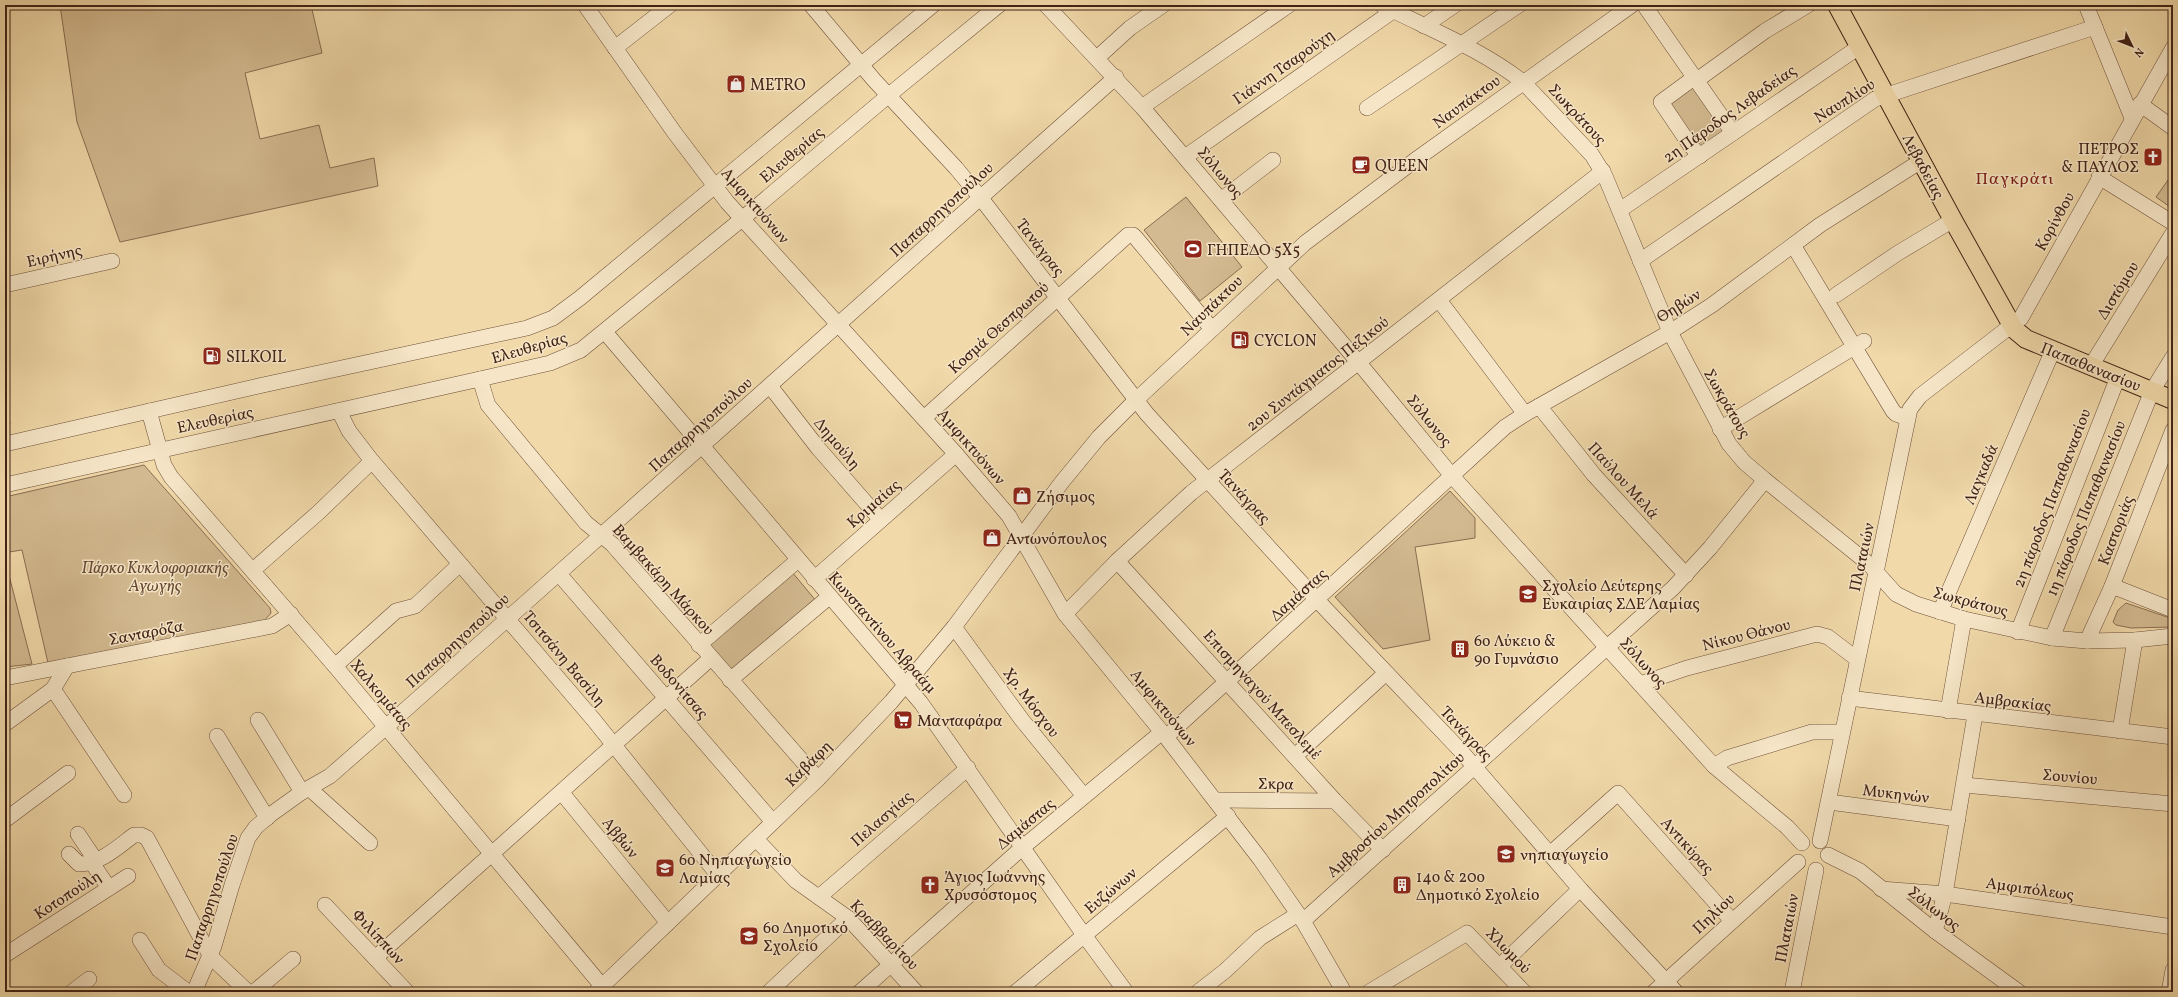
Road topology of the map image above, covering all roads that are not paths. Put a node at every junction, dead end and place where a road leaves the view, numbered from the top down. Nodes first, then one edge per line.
1 (585, 5) edge
2 (670, 5) edge
3 (811, 5) edge
4 (933, 5) edge
5 (999, 5) edge
6 (1046, 5) edge
7 (1163, 5) edge
8 (1289, 5) edge
9 (1454, 5) edge
10 (1519, 5) edge
11 (1632, 5) edge
12 (1644, 5) edge
13 (1808, 5) edge
14 (1838, 5) edge
15 (2086, 5) edge
16 (1392, 7) edge
17 (1424, 26) junction
18 (2095, 27) junction
19 (1461, 45) junction
20 (1859, 47) junction
21 (616, 48) junction
22 (2173, 48) edge
23 (1097, 58) junction
24 (862, 65) junction
25 (1116, 77) junction
26 (1696, 79) junction
27 (1523, 82) junction
28 (1885, 94) junction
29 (889, 95) junction
30 (2140, 104) junction
31 (1142, 107) junction
32 (1367, 108) dead end
33 (2132, 118) junction
34 (2173, 128) edge
35 (1733, 133) junction
36 (1700, 156) junction
37 (1185, 157) junction
38 (1273, 160) dead end
39 (1921, 161) junction
40 (1603, 171) junction
41 (2099, 177) junction
42 (715, 186) junction
43 (980, 197) junction
44 (1221, 200) junction
45 (1620, 210) junction
46 (742, 219) junction
47 (1953, 220) junction
48 (2173, 223) edge
49 (2173, 232) edge
50 (1793, 245) junction
51 (112, 261) dead end
52 (1640, 261) junction
53 (1277, 267) junction
54 (5, 285) edge
55 (1836, 295) dead end
56 (1058, 298) junction
57 (1439, 300) junction
58 (839, 324) junction
59 (2012, 326) junction
60 (1212, 329) junction
61 (605, 332) junction
62 (1670, 332) junction
63 (1859, 344) junction
64 (2053, 350) junction
65 (2173, 357) edge
66 (1359, 363) junction
67 (2091, 366) junction
68 (2118, 377) junction
69 (480, 379) junction
70 (770, 386) junction
71 (2152, 391) junction
72 (1136, 400) junction
73 (2173, 400) edge
74 (1539, 406) junction
75 (339, 410) junction
76 (150, 411) junction
77 (1525, 414) junction
78 (924, 418) junction
79 (1907, 418) junction
80 (1720, 429) junction
81 (2173, 430) edge
82 (5, 444) edge
83 (701, 447) junction
84 (160, 450) junction
85 (956, 454) junction
86 (372, 461) junction
87 (1453, 477) junction
88 (1765, 480) junction
89 (1208, 482) junction
90 (5, 485) edge
91 (881, 520) junction
92 (602, 535) junction
93 (1021, 538) junction
94 (798, 560) junction
95 (1117, 561) junction
96 (460, 564) junction
97 (253, 570) junction
98 (1876, 571) junction
99 (559, 574) junction
100 (1686, 575) junction
101 (814, 579) junction
102 (2112, 586) junction
103 (829, 597) junction
104 (1318, 601) junction
105 (2173, 610) edge
106 (1940, 612) junction
107 (291, 614) junction
108 (1065, 614) junction
109 (508, 619) junction
110 (1964, 619) junction
111 (954, 627) junction
112 (2018, 632) junction
113 (2173, 636) edge
114 (2052, 638) junction
115 (2135, 640) junction
116 (2087, 641) junction
117 (699, 644) junction
118 (1607, 648) junction
119 (711, 658) junction
120 (1857, 659) junction
121 (67, 666) junction
122 (335, 666) junction
123 (1386, 673) junction
124 (5, 678) edge
125 (730, 680) junction
126 (1229, 682) junction
127 (1640, 684) junction
128 (905, 686) junction
129 (53, 689) junction
130 (666, 698) junction
131 (1849, 698) junction
132 (1948, 711) junction
133 (1975, 715) junction
134 (258, 720) dead end
135 (5, 724) edge
136 (386, 727) junction
137 (2120, 731) junction
138 (1842, 732) junction
139 (1164, 735) junction
140 (217, 736) dead end
141 (2173, 737) edge
142 (614, 745) junction
143 (1295, 756) junction
144 (1714, 766) junction
145 (1474, 767) junction
146 (968, 768) junction
147 (68, 773) dead end
148 (818, 779) junction
149 (1964, 785) junction
150 (306, 790) junction
151 (562, 793) junction
152 (124, 795) dead end
153 (1084, 796) junction
154 (1217, 800) junction
155 (1335, 802) junction
156 (1829, 802) junction
157 (2173, 804) edge
158 (1228, 816) junction
159 (267, 818) junction
160 (1958, 819) junction
161 (5, 820) edge
162 (773, 822) junction
163 (78, 834) dead end
164 (756, 839) junction
165 (1820, 841) junction
166 (370, 843) dead end
167 (1802, 843) junction
168 (1023, 847) junction
169 (1383, 850) junction
170 (69, 854) dead end
171 (492, 854) junction
172 (1550, 854) junction
173 (1828, 854) junction
174 (94, 862) junction
175 (1798, 862) junction
176 (1816, 870) junction
177 (718, 875) junction
178 (128, 876) dead end
179 (109, 888) junction
180 (1580, 889) junction
181 (1881, 889) junction
182 (1945, 894) junction
183 (819, 897) junction
184 (324, 905) dead end
185 (848, 918) junction
186 (1300, 918) junction
187 (1732, 921) junction
188 (668, 923) junction
189 (2173, 927) edge
190 (1935, 931) junction
191 (1084, 935) junction
192 (140, 940) dead end
193 (5, 955) edge
194 (210, 957) junction
195 (375, 958) junction
196 (293, 959) dead end
197 (891, 964) junction
198 (1500, 966) junction
199 (2173, 970) edge
200 (89, 979) dead end
201 (1671, 987) edge
202 (602, 990) edge
203 (72, 992) edge
204 (188, 992) edge
205 (194, 992) edge
206 (248, 992) edge
207 (254, 992) edge
208 (406, 992) edge
209 (769, 992) edge
210 (860, 992) edge
211 (916, 992) edge
212 (1016, 992) edge
213 (1126, 992) edge
214 (1198, 992) edge
215 (1344, 992) edge
216 (1370, 992) edge
217 (1524, 992) edge
218 (1654, 992) edge
219 (1792, 992) edge
220 (2018, 992) edge
221 (2169, 992) edge

1 - 21 street, Αμφικτυόνων
2 - 21 street
3 - 24 street, Τανάγρας
4 - 24 street, Ελευθερίας
5 - 29 street, Ελευθερίας
6 - 23 street, Σόλωνος
7 - 23 street
8 - 31 street
9 - 17 street
10 - 19 street
11 - 27 street, Ναυπάκτου
12 - 26 street
13 - 26 street
14 - 20 main road, Λεβαδείας
15 - 18 street
16 - 17 street, Σωκράτους
16 - 37 street, Γιάννη Τσαρούχη
17 - 19 street, Σωκράτους
18 - 28 street, Ναυπλίου
18 - 33 street
19 - 27 street, Σωκράτους
19 - 32 street
20 - 28 main road, Λεβαδείας
20 - 35 street, 2η Πάροδος Λεβαδείας
21 - 42 street, Αμφικτυόνων
22 - 30 street, Κορίνθου
23 - 25 street, Σόλωνος
24 - 29 street, Τανάγρας
24 - 42 street, Ελευθερίας
25 - 31 street, Σόλωνος
25 - 43 street, Παπαρρηγοπούλου
26 - 35 street
26 - 36 street
27 - 40 street, Σωκράτους
27 - 53 street, Ναυπάκτου
28 - 39 main road, Λεβαδείας
28 - 52 street, Ναυπλίου
29 - 43 street, Τανάγρας
29 - 46 street, Ελευθερίας
30 - 33 street, Κορίνθου
30 - 34 street
31 - 37 street, Σόλωνος
33 - 41 street, Κορίνθου
35 - 36 street, 2η Πάροδος Λεβαδείας
36 - 45 street, 2η Πάροδος Λεβαδείας
37 - 44 street, Σόλωνος
38 - 44 street
39 - 47 main road, Λεβαδείας
39 - 50 street, Θηβών
40 - 45 street, Σωκράτους
40 - 57 street, 2ου Συντάγματος Πεζικού
41 - 48 street
41 - 59 street, Κορίνθου
42 - 46 street, Αμφικτυόνων
42 - 76 street, Ελευθερίας
43 - 56 street, Τανάγρας
43 - 58 street, Παπαρρηγοπούλου
44 - 53 street, Σόλωνος
45 - 52 street, Σωκράτους
46 - 58 street, Αμφικτυόνων
46 - 61 street, Ελευθερίας
47 - 55 street
47 - 59 main road, Λεβαδείας
49 - 67 street, Διστόμου
50 - 62 street, Θηβών
50 - 63 street
51 - 54 street, Ειρήνης
52 - 62 street, Σωκράτους
53 - 60 street, Ναυπάκτου
53 - 66 street, Σόλωνος
56 - 60 street, Κοσμά Θεσπρωτού
56 - 72 street, Τανάγρας
56 - 78 street, Κοσμά Θεσπρωτού
57 - 66 street, 2ου Συντάγματος Πεζικού
57 - 77 street
58 - 70 street, Παπαρρηγοπούλου
58 - 78 street, Αμφικτυόνων
59 - 64 main road, Παπαθανασίου
59 - 79 street, Πλαταιών
60 - 72 street, Ναυπάκτου
61 - 69 street, Ελευθερίας
61 - 83 street, Κωνσταντίνου Αβραάμ
62 - 74 street, Θηβών
62 - 80 street, Σωκράτους
63 - 79 street
63 - 80 street
64 - 67 main road, Παπαθανασίου
64 - 106 street, Λαγκαδά
65 - 71 street, 1η πάροδος Παπαθανασίου
66 - 87 street, Σόλωνος
66 - 89 street, 2ου Συντάγματος Πεζικού
67 - 68 main road, Παπαθανασίου
68 - 71 main road, Παπαθανασίου
68 - 112 street, 2η πάροδος Παπαθανασίου
69 - 75 street, Ελευθερίας
69 - 92 street, Βαμβακάρη Μάρκου
70 - 83 street, Παπαρρηγοπούλου
70 - 91 street, Δημούλη
71 - 73 main road, Παπαθανασίου
71 - 114 street, 1η πάροδος Παπαθανασίου
72 - 89 street, Τανάγρας
72 - 93 street, Ναυπάκτου
74 - 77 street, Θηβών
74 - 100 street, Παύλου Μελά
75 - 84 street, Ελευθερίας
75 - 86 street, Τσιτσάνη Βασίλη
76 - 82 street, Ελευθερίας
76 - 84 street, Χαλκομάτας
77 - 87 street, Θηβών
78 - 85 street, Αμφικτυόνων
79 - 98 street, Πλαταιών
80 - 88 street, Σωκράτους
81 - 102 street, Καστοριάς
83 - 92 street, Παπαρρηγοπούλου
83 - 94 street, Κωνσταντίνου Αβραάμ
84 - 90 street, Ελευθερίας
84 - 97 street, Χαλκομάτας
85 - 91 street, Κριμαίας
85 - 93 street, Αμφικτυόνων
86 - 96 street, Τσιτσάνη Βασίλη
86 - 97 street
87 - 104 street, Δαμάστας
87 - 118 street, Σόλωνος
88 - 98 street, Σωκράτους
88 - 100 street, Αμβροσίου Μητροπολίτου
89 - 95 street, 2ου Συντάγματος Πεζικού
89 - 104 street, Τανάγρας
91 - 101 street, Κριμαίας
92 - 99 street, Παπαρρηγοπούλου
92 - 117 street, Βαμβακάρη Μάρκου
93 - 108 street, Αμφικτυόνων
93 - 111 street, Καβάφη
94 - 101 street, Κωνσταντίνου Αβραάμ
94 - 117 street
95 - 108 street, 2ου Συντάγματος Πεζικού
95 - 126 street, Επισμηναγού Μπεσλεμέ
96 - 109 street, Τσιτσάνη Βασίλη
96 - 122 street
97 - 107 street, Χαλκομάτας
98 - 106 street, Σωκράτους
98 - 120 street, Πλαταιών
99 - 109 street, Παπαρρηγοπούλου
99 - 130 street, Βοδονίτσας
100 - 118 street, Αμβροσίου Μητροπολίτου
101 - 103 street, Κωνσταντίνου Αβραάμ
102 - 105 street
102 - 116 street, Καστοριάς
103 - 125 street
103 - 128 street, Κωνσταντίνου Αβραάμ
104 - 123 street, Τανάγρας
104 - 126 street, Δαμάστας
106 - 110 street, Σωκράτους
107 - 121 street, Σανταρόζα
107 - 122 street, Χαλκομάτας
108 - 139 street, Αμφικτυόνων
109 - 136 street, Παπαρρηγοπούλου
109 - 142 street, Τσιτσάνη Βασίλη
110 - 112 street, Σωκράτους
110 - 132 street
111 - 128 street, Καβάφη
111 - 153 street, Χρ. Μόσχου
112 - 114 street, Σωκράτους
113 - 115 street, Σωκράτους
114 - 116 street, Σωκράτους
115 - 116 street, Σωκράτους
115 - 137 street
117 - 119 street, Βαμβακάρη Μάρκου
118 - 127 street, Σόλωνος
118 - 145 street, Αμβροσίου Μητροπολίτου
119 - 125 street, Βαμβακάρη Μάρκου
119 - 130 street
120 - 127 street, Νίκου Θάνου
120 - 131 street, Πλαταιών
121 - 124 street, Σανταρόζα
121 - 129 street
122 - 136 street, Χαλκομάτας
123 - 143 street
123 - 145 street, Τανάγρας
125 - 148 street, Βαμβακάρη Μάρκου
126 - 139 street, Δαμάστας
126 - 143 street, Επισμηναγού Μπεσλεμέ
127 - 144 street, Σόλωνος
128 - 146 street, Κωνσταντίνου Αβραάμ
128 - 148 street, Καβάφη
129 - 135 street
129 - 152 street
130 - 142 street
130 - 162 street, Βοδονίτσας
131 - 132 street, Αμβρακίας
131 - 138 street, Πλαταιών
132 - 133 street, Αμβρακίας
133 - 137 street, Αμβρακίας
133 - 149 street
134 - 150 street
136 - 150 street, Παπαρρηγοπούλου
136 - 171 street, Χαλκομάτας
137 - 141 street, Αμβρακίας
138 - 144 street
138 - 156 street, Πλαταιών
139 - 153 street, Δαμάστας
139 - 154 street, Αμφικτυόνων
140 - 159 street
142 - 151 street
142 - 177 street, Τσιτσάνη Βασίλη
143 - 155 street, Επισμηναγού Μπεσλεμέ
144 - 167 street, Σόλωνος
145 - 169 street, Αμβροσίου Μητροπολίτου
145 - 172 street, Τανάγρας
146 - 168 street, Κωνσταντίνου Αβραάμ
146 - 183 street, Πελασγίας
147 - 161 street
148 - 162 street, Καβάφη
149 - 157 street, Σουνίου
149 - 160 street
150 - 159 street, Παπαρρηγοπούλου
150 - 166 street
151 - 171 street
151 - 188 street, Αββών
153 - 168 street, Δαμάστας
154 - 155 street, Σκρα
154 - 158 street, Αμφικτυόνων
155 - 169 street, Επισμηναγού Μπεσλεμέ
156 - 160 street, Μυκηνών
156 - 165 street, Πλαταιών
158 - 186 street, Αμφικτυόνων
158 - 191 street, Ευζώνων
159 - 194 street, Παπαρρηγοπούλου
160 - 182 street
162 - 164 street, Καβάφη
163 - 174 street
164 - 177 street, Καβάφη
164 - 183 street, Κραββαρίτου
165 - 167 street
165 - 173 street
167 - 175 street
168 - 191 street, Κωνσταντίνου Αβραάμ
168 - 197 street, Δαμάστας
169 - 186 street, Αμβροσίου Μητροπολίτου
170 - 174 street
171 - 195 street
171 - 202 street, Χαλκομάτας
172 - 180 street, Τανάγρας
172 - 187 street, Αντικύρας
173 - 176 street
173 - 181 street, Σόλωνος
174 - 179 street
174 - 194 street
175 - 176 street
175 - 187 street, Πηλίου
176 - 219 street, Πλαταιών
177 - 188 street, Καβάφη
178 - 179 street, Κοτοπούλη
179 - 193 street, Κοτοπούλη
180 - 198 street
180 - 201 street, Τανάγρας
181 - 182 street, Αμφιπόλεως
181 - 190 street, Σόλωνος
182 - 189 street, Αμφιπόλεως
182 - 190 street
183 - 185 street, Κραββαρίτου
184 - 195 street, Φιλίππων
185 - 197 street, Κραββαρίτου
185 - 209 street
186 - 214 street, Αμβροσίου Μητροπολίτου
186 - 215 street, Αμφικτυόνων
187 - 201 street, Πηλίου
188 - 202 street, Καβάφη
190 - 220 street, Σόλωνος
191 - 212 street, Ευζώνων
191 - 213 street, Κωνσταντίνου Αβραάμ
192 - 204 street
194 - 205 street, Παπαρρηγοπούλου
194 - 206 street
195 - 208 street, Φιλίππων
196 - 207 street
197 - 210 street, Δαμάστας
197 - 211 street, Κραββαρίτου
198 - 216 street, Χλωμού
198 - 217 street, Χλωμού
199 - 221 street
200 - 203 street
201 - 218 street, Πηλίου

